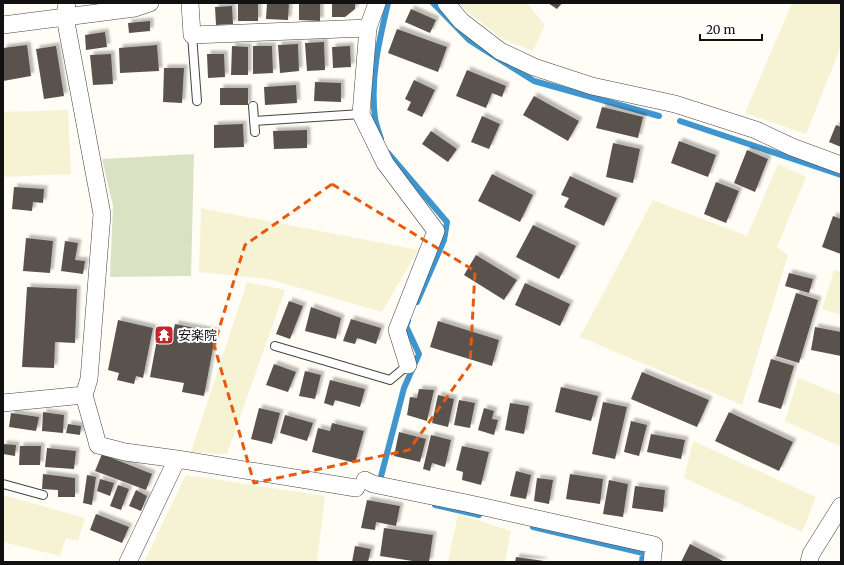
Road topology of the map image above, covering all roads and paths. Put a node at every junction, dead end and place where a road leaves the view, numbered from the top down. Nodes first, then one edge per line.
1 (150, 3) edge
2 (190, 3) edge
3 (377, 3) edge
4 (446, 3) edge
5 (66, 10) edge
6 (3, 25) edge
7 (368, 28) junction
8 (192, 35) junction
9 (197, 101) dead end
10 (253, 106) dead end
11 (362, 114) junction
12 (254, 121) junction
13 (255, 132) dead end
14 (841, 166) edge
15 (275, 346) dead end
16 (408, 365) joint
17 (84, 395) junction
18 (3, 402) edge
19 (177, 459) junction
20 (3, 484) edge
21 (43, 495) dead end
22 (841, 506) edge
23 (128, 562) edge
24 (652, 562) edge
25 (809, 562) edge

1 - 5 street
2 - 8 street
3 - 7 street
4 - 14 street
5 - 6 street
5 - 17 street
7 - 8 street
7 - 11 street
8 - 9 lane
10 - 12 lane
11 - 12 lane
11 - 16 street
12 - 13 lane
15 - 16 lane
17 - 18 street
17 - 19 street
19 - 23 street
19 - 24 street
20 - 21 lane
22 - 25 street

